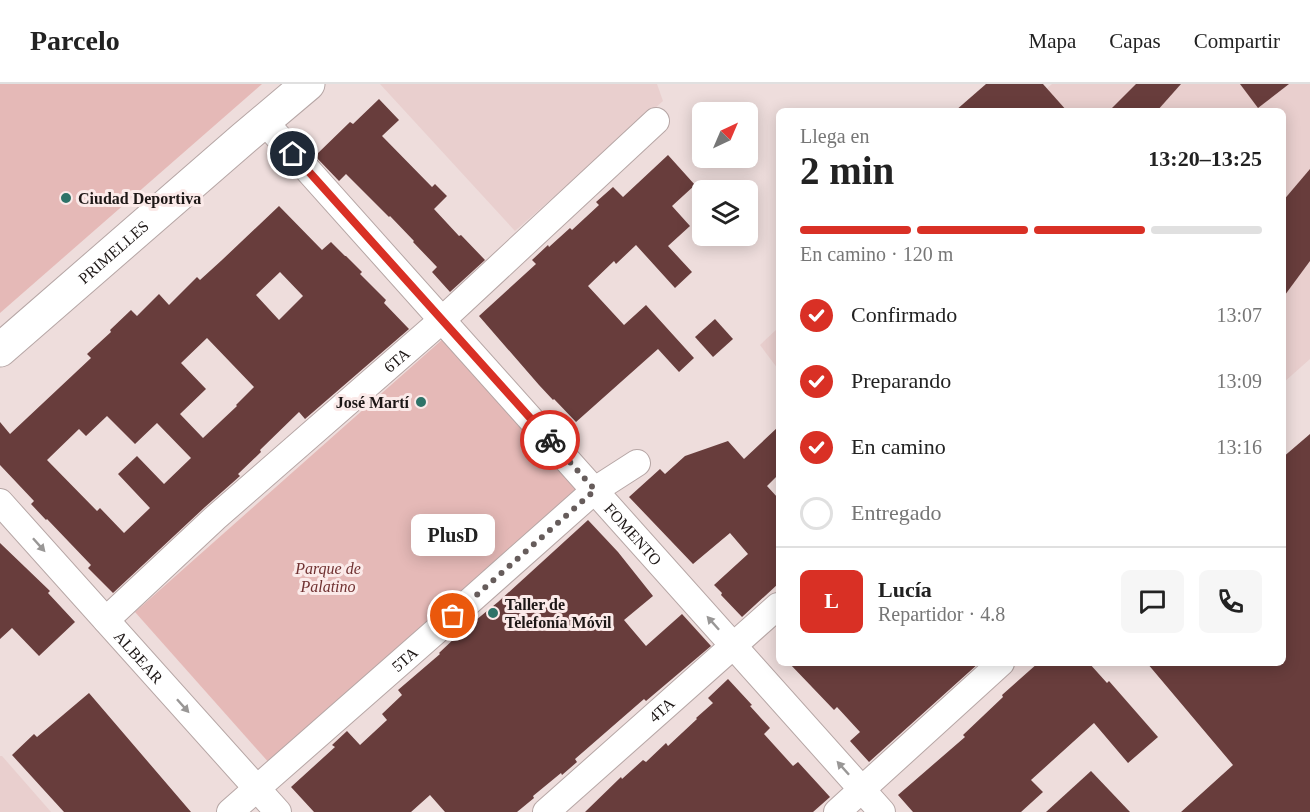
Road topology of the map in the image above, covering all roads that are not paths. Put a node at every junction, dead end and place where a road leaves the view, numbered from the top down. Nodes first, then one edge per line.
1 (308, 84) edge
2 (264, 121) junction
3 (656, 121) dead end
4 (442, 320) junction
5 (0, 350) edge
6 (637, 463) dead end
7 (595, 490) junction
8 (0, 502) edge
9 (776, 608) edge
10 (106, 620) junction
11 (734, 646) junction
12 (998, 666) edge
13 (257, 788) junction
14 (862, 789) junction
15 (230, 812) edge
16 (278, 812) edge
17 (546, 812) edge
18 (837, 812) edge
19 (882, 812) edge

1 - 2 main road, PRIMELLES
2 - 4 street, FOMENTO
2 - 5 main road, PRIMELLES
3 - 4 street, 6TA
4 - 7 street, FOMENTO
4 - 10 street, 6TA
6 - 7 street, 5TA
11 -> 7 street, FOMENTO
7 - 13 street, 5TA
8 -> 10 street, ALBEAR
9 - 11 street, 4TA
10 -> 13 street, ALBEAR
14 -> 11 street, FOMENTO
11 - 17 street, 4TA
12 - 14 street
13 - 15 street, 5TA
13 - 16 street, ALBEAR
14 - 18 street
14 - 19 street, FOMENTO

